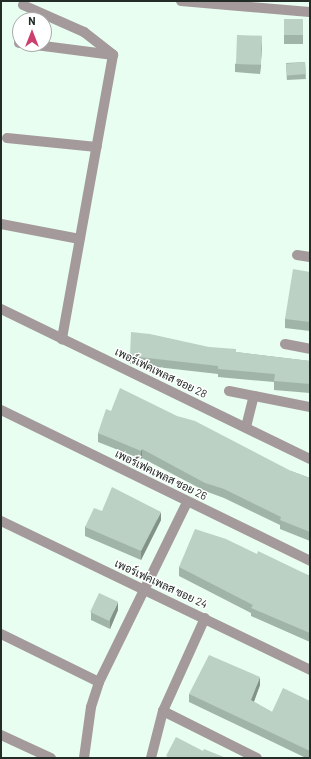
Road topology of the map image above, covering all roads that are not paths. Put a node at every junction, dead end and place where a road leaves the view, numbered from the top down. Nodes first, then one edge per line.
1 (181, 1) edge
2 (23, 5) dead end
3 (310, 12) edge
4 (52, 47) edge
5 (113, 54) junction
6 (7, 138) dead end
7 (97, 147) junction
8 (1, 224) edge
9 (80, 239) junction
10 (297, 255) dead end
11 (310, 257) edge
12 (1, 309) edge
13 (62, 339) junction
14 (285, 344) dead end
15 (310, 349) edge
16 (230, 391) dead end
17 (254, 396) junction
18 (310, 407) edge
19 (1, 410) edge
20 (246, 427) junction
21 (310, 459) edge
22 (187, 502) junction
23 (1, 521) edge
24 (310, 561) edge
25 (146, 590) junction
26 (205, 618) junction
27 (1, 634) edge
28 (310, 670) edge
29 (99, 682) junction
30 (163, 711) junction
31 (1, 735) edge
32 (51, 758) edge
33 (84, 758) edge
34 (151, 758) edge
35 (257, 758) edge

1 - 3 street
2 - 5 street
4 - 5 street
5 - 7 street
6 - 7 street
7 - 9 street
8 - 9 street
9 - 13 street
10 - 11 street
12 - 13 street, เพอร์เฟคเพลส ซอย 28
13 - 20 street, เพอร์เฟคเพลส ซอย 28
14 - 15 street
16 - 17 street
17 - 18 street
17 - 20 street
19 - 22 street, เพอร์เฟคเพลส ซอย 26
20 - 21 street, เพอร์เฟคเพลส ซอย 28
22 - 24 street, เพอร์เฟคเพลส ซอย 26
22 - 25 street
23 - 25 street, เพอร์เฟคเพลส ซอย 24
25 - 26 street, เพอร์เฟคเพลส ซอย 24
25 - 29 street
26 - 28 street, เพอร์เฟคเพลส ซอย 24
26 - 30 street
27 - 29 street
29 - 33 street
30 - 34 street
30 - 35 street
31 - 32 street

